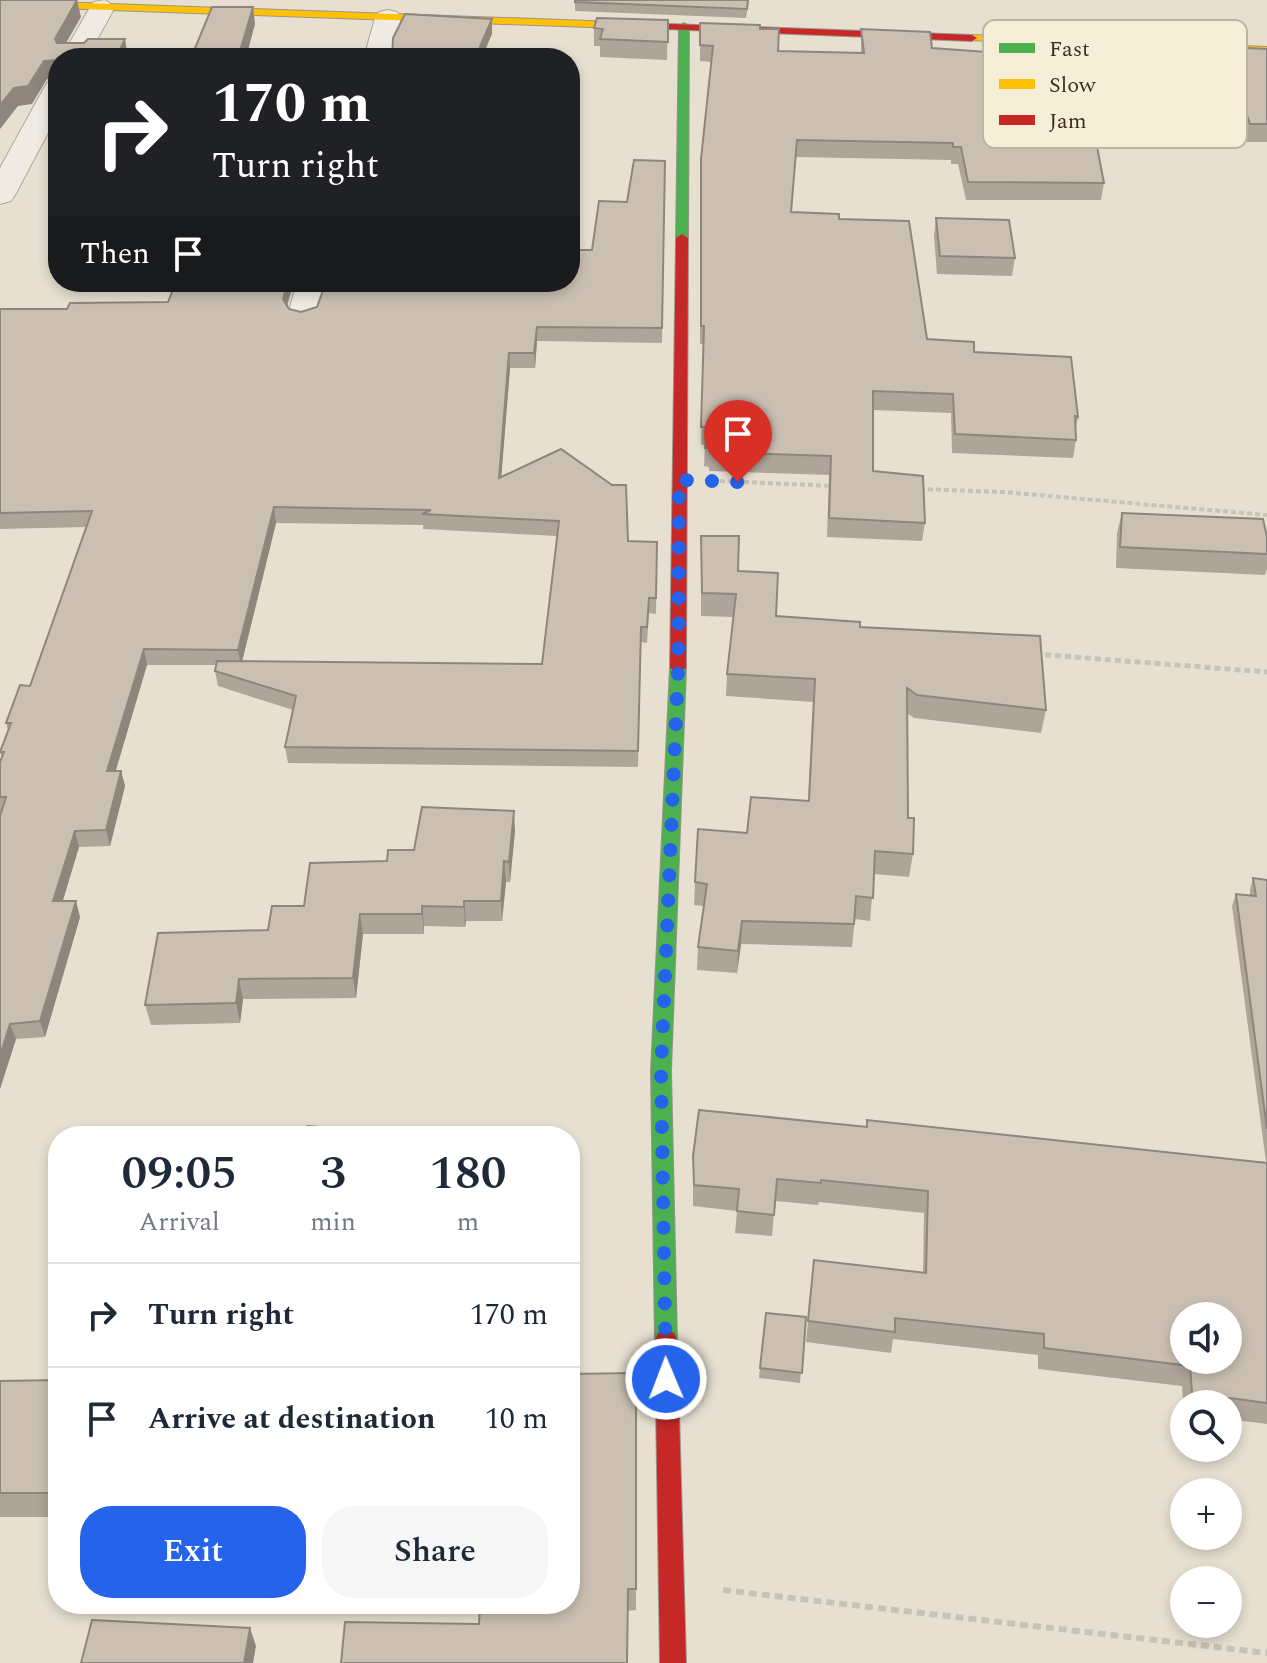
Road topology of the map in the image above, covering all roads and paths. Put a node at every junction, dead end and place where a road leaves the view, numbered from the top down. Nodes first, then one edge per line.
1 (0, 3) edge
2 (102, 7) junction
3 (388, 18) junction
4 (684, 26) junction
5 (983, 38) edge
6 (79, 48) edge
7 (380, 48) edge
8 (1247, 49) edge
9 (1267, 50) edge
10 (48, 106) edge
11 (0, 195) edge
12 (310, 292) edge
13 (304, 314) edge
14 (679, 480) junction
15 (848, 486) edge
16 (910, 488) edge
17 (1267, 515) edge
18 (1020, 652) edge
19 (1267, 672) edge
20 (671, 1584) junction
21 (1267, 1653) edge
22 (673, 1663) edge

1 - 2 street
2 - 3 street
2 - 6 street
3 - 4 street
3 - 7 street
4 - 5 street
4 - 14 street
8 - 9 street
10 - 11 street
12 - 13 street
14 - 15 path
14 - 20 street
16 - 17 path
18 - 19 path
20 - 21 path
20 - 22 street

